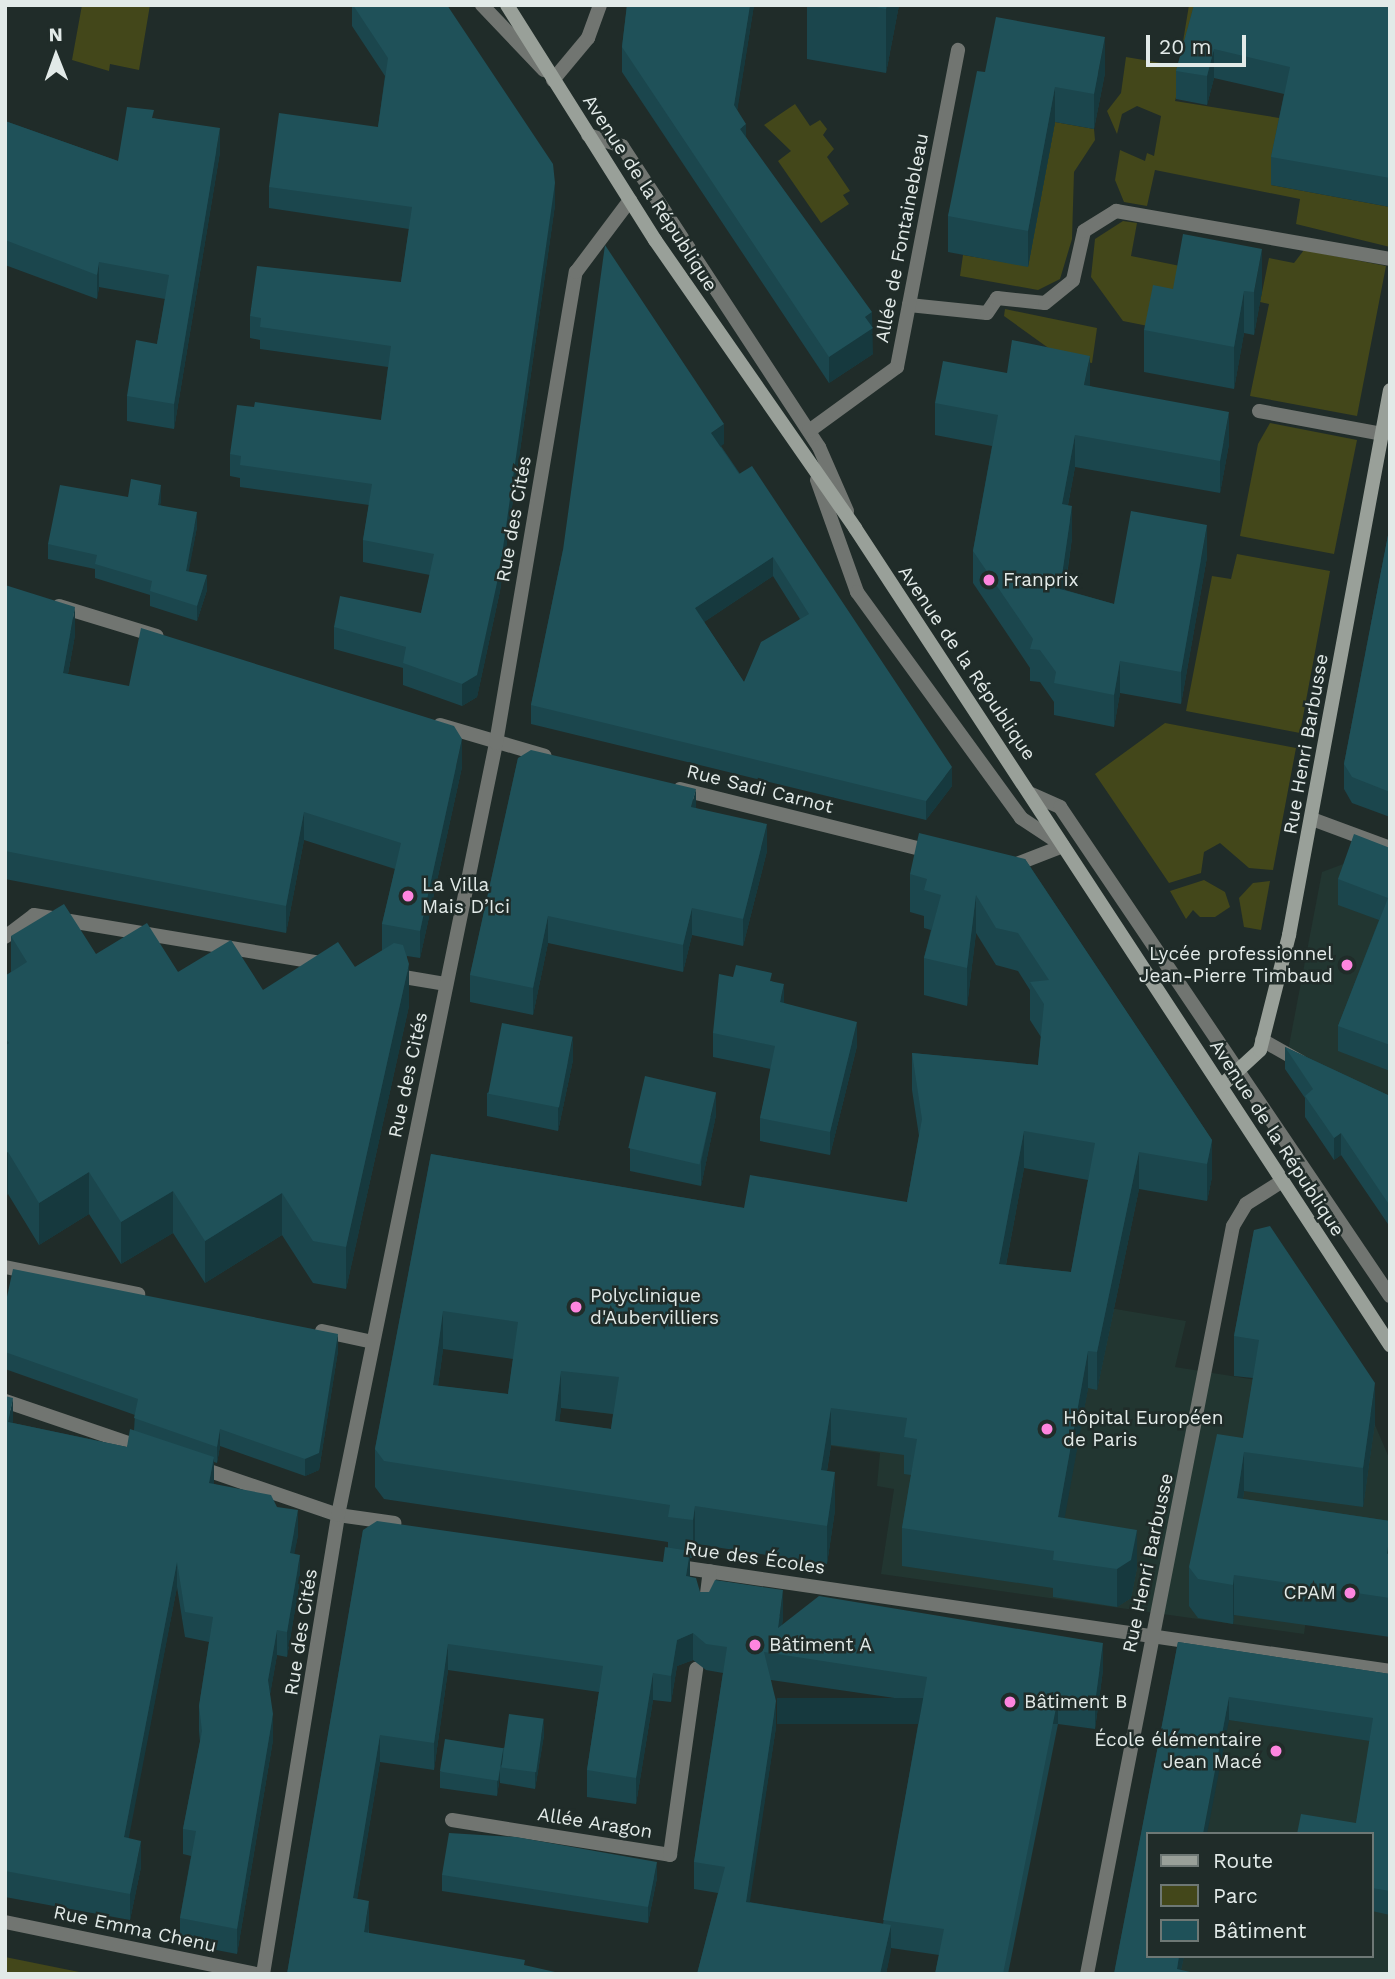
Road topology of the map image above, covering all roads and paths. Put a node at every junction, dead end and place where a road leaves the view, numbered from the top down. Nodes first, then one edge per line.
1 (482, 5) edge
2 (507, 5) edge
3 (600, 5) edge
4 (958, 50) dead end
5 (553, 79) junction
6 (588, 135) junction
7 (629, 200) junction
8 (1390, 259) edge
9 (909, 305) junction
10 (1390, 390) edge
11 (1259, 411) dead end
12 (809, 431) junction
13 (1382, 434) junction
14 (817, 481) junction
15 (855, 528) junction
16 (45, 601) edge
17 (178, 643) edge
18 (417, 718) edge
19 (496, 743) junction
20 (559, 759) edge
21 (666, 786) edge
22 (1031, 794) junction
23 (1312, 819) junction
24 (1063, 846) junction
25 (1390, 848) edge
26 (949, 856) edge
27 (990, 866) edge
28 (5, 937) edge
29 (350, 968) edge
30 (378, 973) edge
31 (446, 984) junction
32 (1262, 1040) junction
33 (1314, 1069) edge
34 (1243, 1070) junction
35 (1221, 1086) junction
36 (1281, 1182) junction
37 (5, 1267) edge
38 (1390, 1296) edge
39 (155, 1297) edge
40 (305, 1328) edge
41 (373, 1342) junction
42 (1389, 1345) edge
43 (5, 1401) edge
44 (159, 1454) edge
45 (184, 1462) edge
46 (338, 1515) junction
47 (409, 1526) edge
48 (656, 1563) edge
49 (710, 1571) junction
50 (705, 1611) edge
51 (1151, 1637) junction
52 (696, 1669) dead end
53 (1390, 1671) edge
54 (452, 1820) dead end
55 (5, 1922) edge
56 (256, 1974) edge
57 (262, 1974) edge
58 (1087, 1974) edge

1 - 5 street
2 - 5 main road, Avenue de la République
3 - 5 street
4 - 9 street, Allée de Fontainebleau
5 - 6 main road, Avenue de la République
6 - 7 main road, Avenue de la République
6 - 12 street
7 - 14 main road, Avenue de la République
7 - 19 street, Rue des Cités
8 - 9 street
9 - 12 street, Allée de Fontainebleau
10 - 13 main road, Rue Henri Barbusse
11 - 13 street
12 - 15 street
13 - 23 main road, Rue Henri Barbusse
14 - 15 main road, Avenue de la République
14 - 24 street
15 - 22 main road, Avenue de la République
16 - 17 street
18 - 19 street
19 - 20 street
19 - 31 street, Rue des Cités
21 - 26 street, Rue Sadi Carnot
22 - 24 main road, Avenue de la République
22 - 34 street
23 - 25 street
23 - 32 main road, Rue Henri Barbusse
24 - 27 street
24 - 35 main road, Avenue de la République
28 - 29 street
30 - 31 street
31 - 41 street, Rue des Cités
32 - 33 street
32 - 34 main road, Rue Henri Barbusse
34 - 35 main road, Rue Henri Barbusse
34 - 38 street
35 - 36 main road, Avenue de la République
36 - 42 main road, Avenue de la République
36 - 51 street, Rue Henri Barbusse
37 - 39 street
40 - 41 street
41 - 46 street, Rue des Cités
43 - 44 street
45 - 46 street
46 - 47 street
46 - 57 street, Rue des Cités
48 - 49 street, Rue des Écoles
49 - 50 street
49 - 51 street, Rue des Écoles
51 - 53 street, Rue des Écoles
51 - 58 street, Rue Henri Barbusse
52 - 54 street, Allée Aragon
55 - 56 street, Rue Emma Chenu

